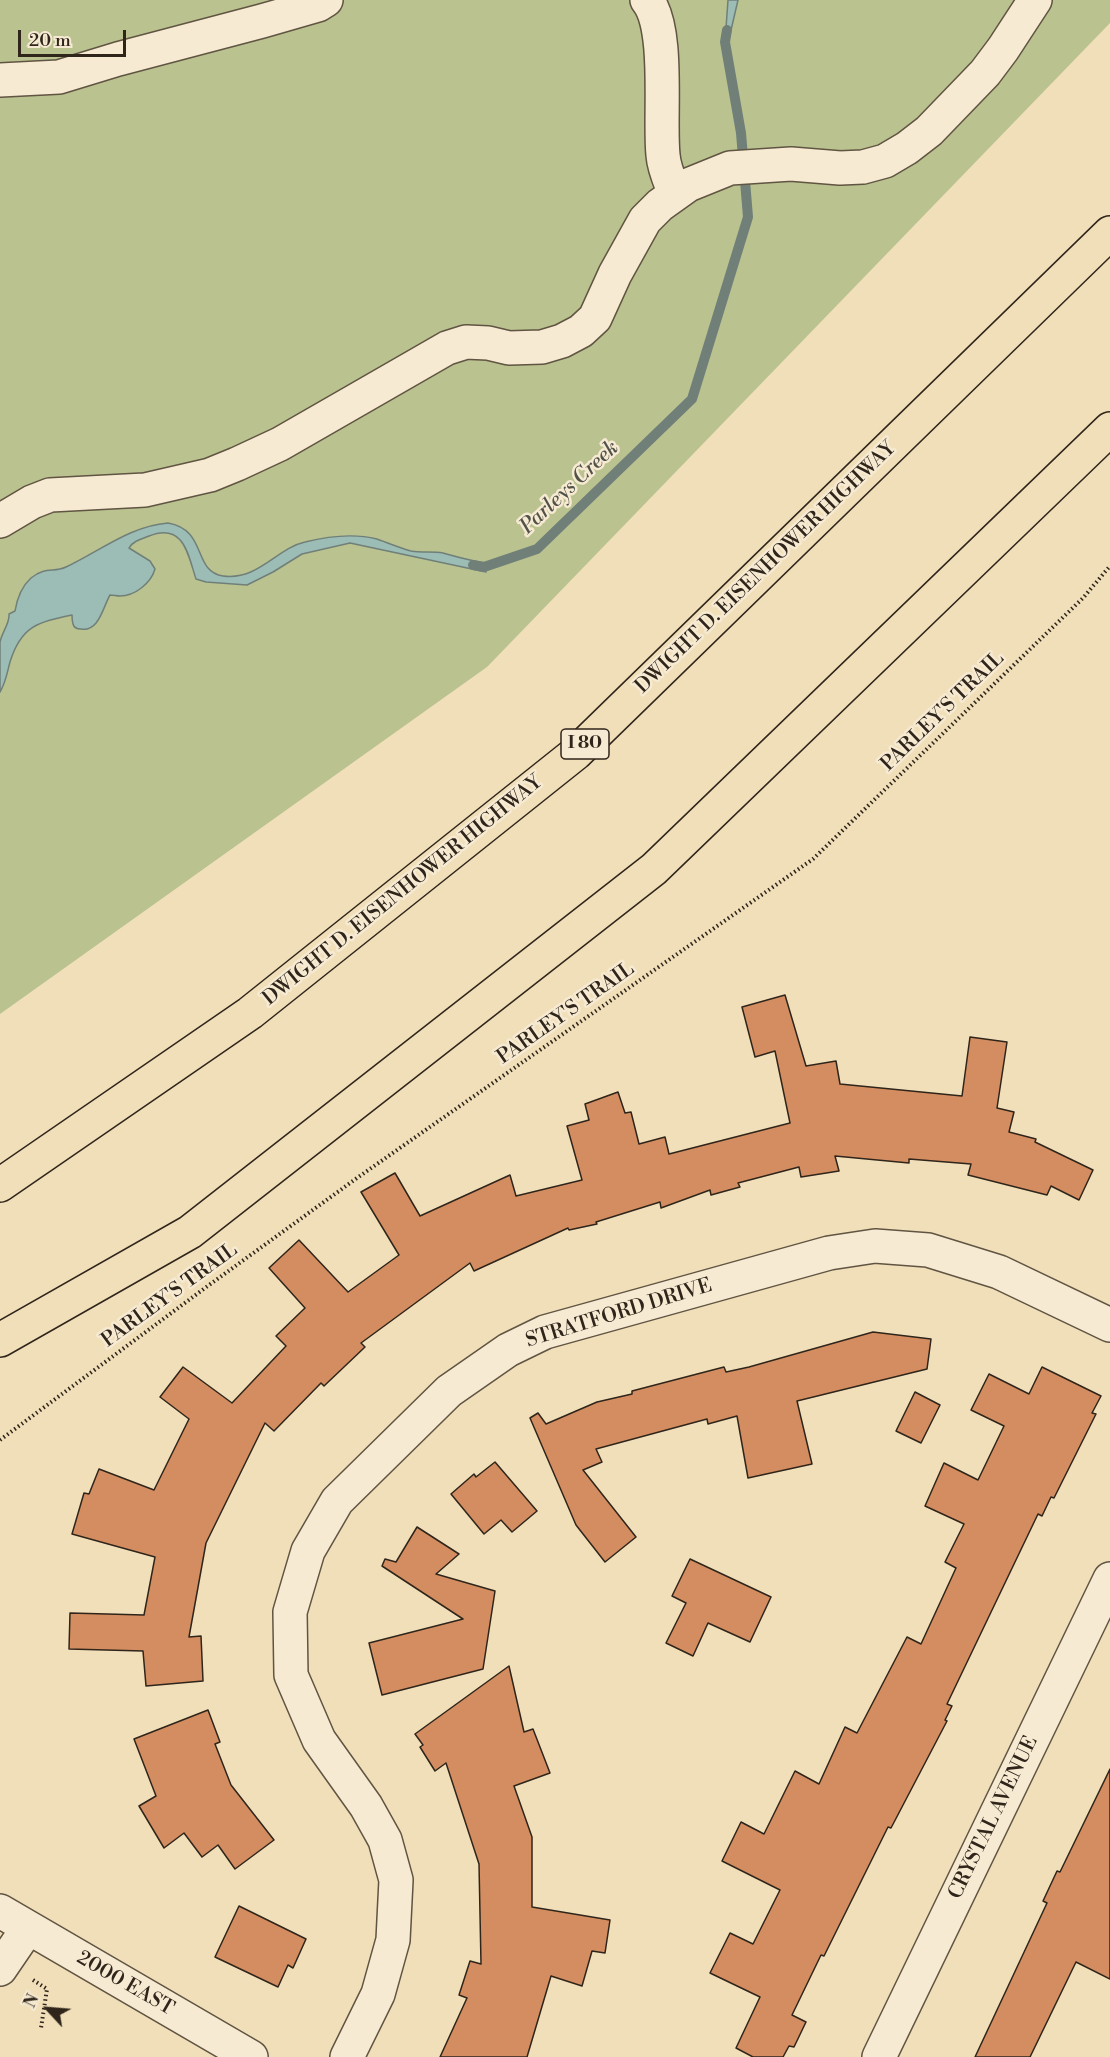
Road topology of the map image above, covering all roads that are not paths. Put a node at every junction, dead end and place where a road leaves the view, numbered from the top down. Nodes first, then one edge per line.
1 (326, 0) edge
2 (647, 0) edge
3 (1035, 0) edge
4 (0, 80) edge
5 (675, 194) junction
6 (1110, 233) edge
7 (1110, 429) edge
8 (0, 521) edge
9 (0, 1185) edge
10 (1110, 1325) edge
11 (0, 1340) edge
12 (1110, 1579) edge
13 (0, 1911) edge
14 (28, 1928) junction
15 (0, 1969) edge
16 (250, 2057) edge
17 (346, 2057) edge
18 (879, 2057) edge

1 - 4 street
2 - 5 street
3 - 5 street
5 - 8 street
6 - 9 highway, DWIGHT D. EISENHOWER HIGHWAY / I 80
7 - 11 highway
10 - 17 street, STRATFORD DRIVE
12 - 18 street, CRYSTAL AVENUE
13 - 14 street, 2000 EAST
14 - 15 street
14 - 16 street, 2000 EAST

